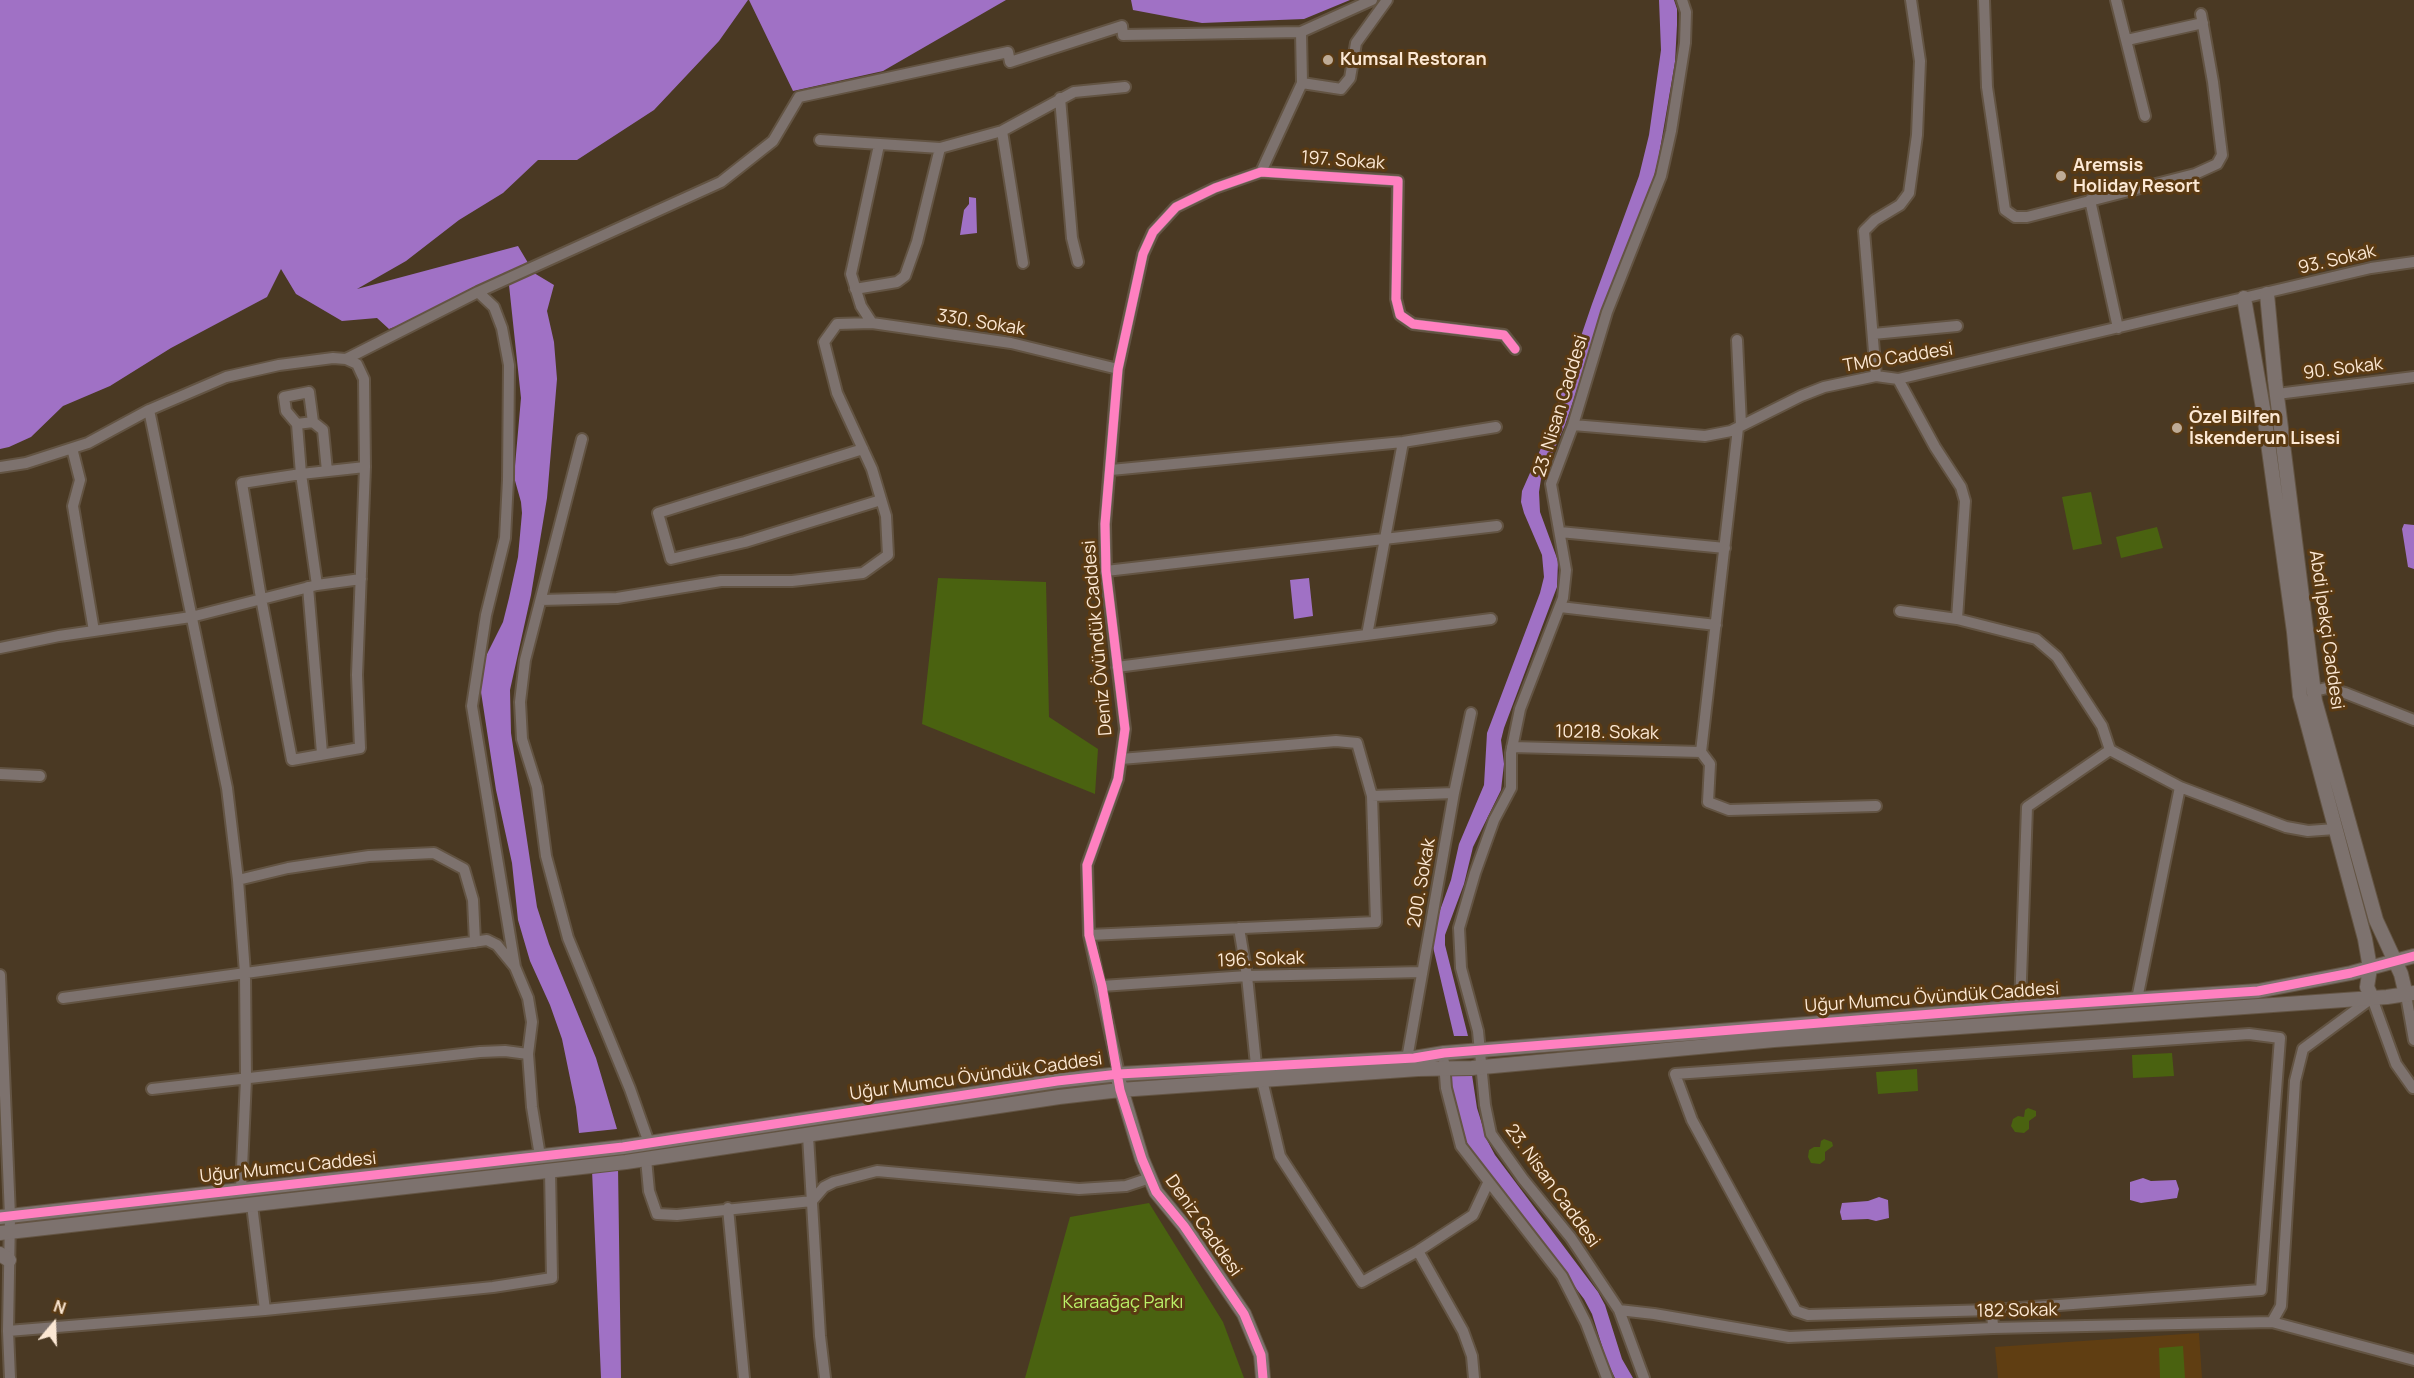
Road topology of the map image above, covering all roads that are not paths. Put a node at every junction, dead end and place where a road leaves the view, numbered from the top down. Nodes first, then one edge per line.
1 (1372, 0) edge
2 (1386, 0) edge
3 (1682, 0) edge
4 (1911, 0) edge
5 (1984, 0) edge
6 (2116, 0) edge
7 (1301, 32) junction
8 (2127, 39) junction
9 (1302, 83) junction
10 (1125, 87) dead end
11 (1060, 98) junction
12 (2145, 116) dead end
13 (1002, 130) junction
14 (820, 140) dead end
15 (879, 145) junction
16 (940, 148) junction
17 (1262, 172) junction
18 (2090, 200) junction
19 (1153, 232) joint
20 (1078, 262) dead end
21 (2414, 262) edge
22 (1023, 263) dead end
23 (855, 289) junction
24 (478, 292) junction
25 (2267, 294) junction
26 (2244, 298) junction
27 (872, 323) junction
28 (1957, 326) dead end
29 (2118, 328) junction
30 (1873, 334) junction
31 (1737, 340) dead end
32 (1515, 349) dead end
33 (346, 358) junction
34 (1118, 369) junction
35 (1876, 376) junction
36 (2414, 377) edge
37 (1898, 379) junction
38 (2277, 394) junction
39 (148, 410) junction
40 (313, 422) junction
41 (297, 424) junction
42 (1573, 425) junction
43 (1740, 427) junction
44 (1496, 428) dead end
45 (582, 439) dead end
46 (1403, 442) junction
47 (72, 448) junction
48 (863, 449) junction
49 (0, 466) edge
50 (366, 467) junction
51 (1111, 470) junction
52 (327, 471) junction
53 (301, 474) junction
54 (881, 500) junction
55 (1497, 526) dead end
56 (1560, 532) junction
57 (1387, 539) junction
58 (1725, 548) junction
59 (1106, 571) junction
60 (361, 579) junction
61 (312, 586) junction
62 (261, 598) junction
63 (541, 600) junction
64 (1560, 607) junction
65 (1900, 611) dead end
66 (191, 617) junction
67 (1491, 619) dead end
68 (1957, 619) junction
69 (1716, 625) junction
70 (94, 631) junction
71 (1367, 635) junction
72 (0, 648) edge
73 (1117, 667) junction
74 (2313, 691) junction
75 (1471, 713) dead end
76 (2414, 720) edge
77 (1512, 747) junction
78 (2110, 750) junction
79 (1701, 752) junction
80 (322, 753) junction
81 (1121, 759) junction
82 (0, 774) edge
83 (40, 776) dead end
84 (2180, 787) junction
85 (1454, 793) junction
86 (1372, 796) junction
87 (1876, 806) dead end
88 (2335, 829) junction
89 (238, 880) junction
90 (1239, 928) junction
91 (1089, 935) junction
92 (475, 942) junction
93 (2414, 956) edge
94 (2393, 962) junction
95 (515, 967) junction
96 (2370, 968) junction
97 (1422, 972) junction
98 (245, 973) junction
99 (0, 975) edge
100 (1247, 976) junction
101 (1102, 986) junction
102 (2410, 994) edge
103 (63, 998) dead end
104 (2372, 998) junction
105 (2137, 999) junction
106 (2020, 1007) junction
107 (2414, 1040) edge
108 (1476, 1052) junction
109 (1449, 1053) junction
110 (528, 1054) junction
111 (1407, 1059) junction
112 (1256, 1065) junction
113 (1476, 1068) junction
114 (1449, 1069) junction
115 (1119, 1074) junction
116 (246, 1079) junction
117 (1262, 1080) junction
118 (2414, 1087) edge
119 (152, 1089) dead end
120 (1120, 1090) junction
121 (807, 1136) junction
122 (649, 1143) junction
123 (579, 1152) joint
124 (540, 1156) junction
125 (646, 1159) junction
126 (581, 1168) joint
127 (550, 1171) junction
128 (1150, 1178) junction
129 (1488, 1183) junction
130 (241, 1190) junction
131 (812, 1201) junction
132 (252, 1205) junction
133 (729, 1208) junction
134 (5, 1216) edge
135 (5, 1233) edge
136 (1418, 1251) junction
137 (5, 1257) edge
138 (265, 1310) junction
139 (1619, 1310) junction
140 (1992, 1310) junction
141 (2272, 1322) junction
142 (1993, 1328) junction
143 (8, 1331) junction
144 (2414, 1360) edge
145 (7, 1373) edge
146 (744, 1378) edge
147 (825, 1378) edge
148 (1263, 1378) edge
149 (1474, 1378) edge
150 (1607, 1378) edge
151 (1644, 1378) edge

1 - 7 street
2 - 9 street
3 - 42 street, 23. Nisan Caddesi
4 - 30 street
5 - 18 street
6 - 8 street
7 - 9 street
7 - 24 street
8 - 12 street
8 - 18 street
9 - 17 street
10 - 11 street
11 - 13 street
11 - 20 street
13 - 16 street
13 - 22 street
14 - 15 street
15 - 16 street
15 - 23 street
16 - 23 street
17 - 19 street, 197. Sokak
17 - 32 street, 197. Sokak
18 - 29 street
19 - 34 street, Deniz Övündük Caddesi
21 - 25 street, 93. Sokak
23 - 27 street
24 - 33 street
24 - 95 street
25 - 26 street, TMO Caddesi
25 - 38 street, Abdi İpekçi Caddesi
26 - 29 street, TMO Caddesi
26 - 88 street, Abdi İpekçi Caddesi
27 - 34 street, 330. Sokak
27 - 48 street, 330. Sokak
28 - 30 street
29 - 37 street, TMO Caddesi
30 - 35 street
31 - 43 street
33 - 39 street
33 - 50 street
34 - 51 street, Deniz Övündük Caddesi
35 - 37 street, TMO Caddesi
35 - 43 street, TMO Caddesi
36 - 38 street, 90. Sokak
37 - 68 street
38 - 74 street, Abdi İpekçi Caddesi
39 - 47 street
39 - 66 street
40 - 41 street
40 - 41 street
40 - 52 street
41 - 53 street
42 - 43 street, TMO Caddesi
42 - 56 street, 23. Nisan Caddesi
43 - 58 street
44 - 46 street
45 - 63 street
46 - 51 street
46 - 57 street
47 - 49 street
47 - 70 street
48 - 54 street
48 - 54 street
50 - 52 street
50 - 60 street
51 - 59 street, Deniz Övündük Caddesi
52 - 53 street
53 - 61 street
53 - 62 street
54 - 63 street
55 - 57 street
56 - 58 street
56 - 64 street, 23. Nisan Caddesi
57 - 59 street
57 - 71 street
58 - 69 street
59 - 73 street, Deniz Övündük Caddesi
60 - 61 street
60 - 80 street
61 - 62 street
61 - 80 street
62 - 66 street
62 - 80 street
63 - 122 street
64 - 69 street
64 - 77 street, 23. Nisan Caddesi
65 - 68 street
66 - 70 street
66 - 89 street
67 - 71 street
68 - 78 street
69 - 79 street
70 - 72 street
71 - 73 street
73 - 81 street, Deniz Övündük Caddesi
74 - 76 street
74 - 94 street, Abdi İpekçi Caddesi
75 - 85 street, 200. Sokak
77 - 79 street, 10218. Sokak
77 - 108 street, 23. Nisan Caddesi
78 - 84 street
78 - 106 street
79 - 87 street
81 - 86 street
81 - 91 street, Deniz Övündük Caddesi
82 - 83 street
84 - 88 street
84 - 105 street
85 - 86 street
85 - 97 street, 200. Sokak
86 - 90 street
88 - 96 street, Abdi İpekçi Caddesi
89 - 92 street
89 - 98 street
90 - 91 street
90 - 100 street
91 - 101 street, Deniz Övündük Caddesi
92 - 95 street
92 - 98 street
93 - 94 street, Uğur Mumcu Övündük Caddesi
94 - 96 street, Uğur Mumcu Övündük Caddesi
94 - 102 street, Abdi İpekçi Caddesi
95 - 110 street
96 - 104 street, Abdi İpekçi Caddesi
96 - 105 street, Uğur Mumcu Övündük Caddesi
97 - 100 street, 196. Sokak
97 - 111 street, 200. Sokak
98 - 103 street
98 - 116 street
99 - 134 street
100 - 101 street, 196. Sokak
100 - 112 street
101 - 115 street, Deniz Övündük Caddesi
102 - 104 street, Uğur Mumcu Övündük Caddesi
102 - 107 street
104 - 113 street, Uğur Mumcu Övündük Caddesi
104 - 118 street
104 - 141 street
105 - 106 street, Uğur Mumcu Övündük Caddesi
106 - 108 street, Uğur Mumcu Övündük Caddesi
108 - 109 street, Uğur Mumcu Övündük Caddesi
108 - 113 street, 23. Nisan Caddesi
109 - 111 street, Uğur Mumcu Övündük Caddesi
109 - 114 street
110 - 116 street
110 - 124 street
111 - 112 street, Uğur Mumcu Övündük Caddesi
112 - 115 street, Uğur Mumcu Övündük Caddesi
113 - 114 street, Uğur Mumcu Övündük Caddesi
113 - 139 street, 23. Nisan Caddesi
114 - 117 street, Uğur Mumcu Övündük Caddesi
114 - 129 street
115 - 120 street, Deniz Caddesi
115 - 122 street, Uğur Mumcu Övündük Caddesi
116 - 119 street
116 - 130 street
117 - 120 street, Uğur Mumcu Övündük Caddesi
117 - 136 street
120 - 121 street, Uğur Mumcu Övündük Caddesi
120 - 128 street, Deniz Caddesi
121 - 125 street, Uğur Mumcu Övündük Caddesi
121 - 131 street
122 - 123 street, Uğur Mumcu Övündük Caddesi
123 - 124 street, Uğur Mumcu Caddesi
124 - 130 street, Uğur Mumcu Caddesi
125 - 126 street, Uğur Mumcu Övündük Caddesi
125 - 133 street
126 - 127 street, Uğur Mumcu Caddesi
127 - 132 street, Uğur Mumcu Caddesi
127 - 138 street
128 - 131 street
128 - 148 street, Deniz Caddesi
129 - 136 street
129 - 150 street
130 - 134 street, Uğur Mumcu Caddesi
131 - 133 street
131 - 147 street
132 - 135 street, Uğur Mumcu Caddesi
132 - 138 street
133 - 146 street
134 - 135 street
135 - 137 street
136 - 149 street
137 - 143 street
138 - 143 street
139 - 142 street, 182 Sokak
139 - 151 street, 23. Nisan Caddesi
140 - 140 street
140 - 142 street
141 - 142 street, 182 Sokak
141 - 144 street, 182 Sokak
143 - 145 street

